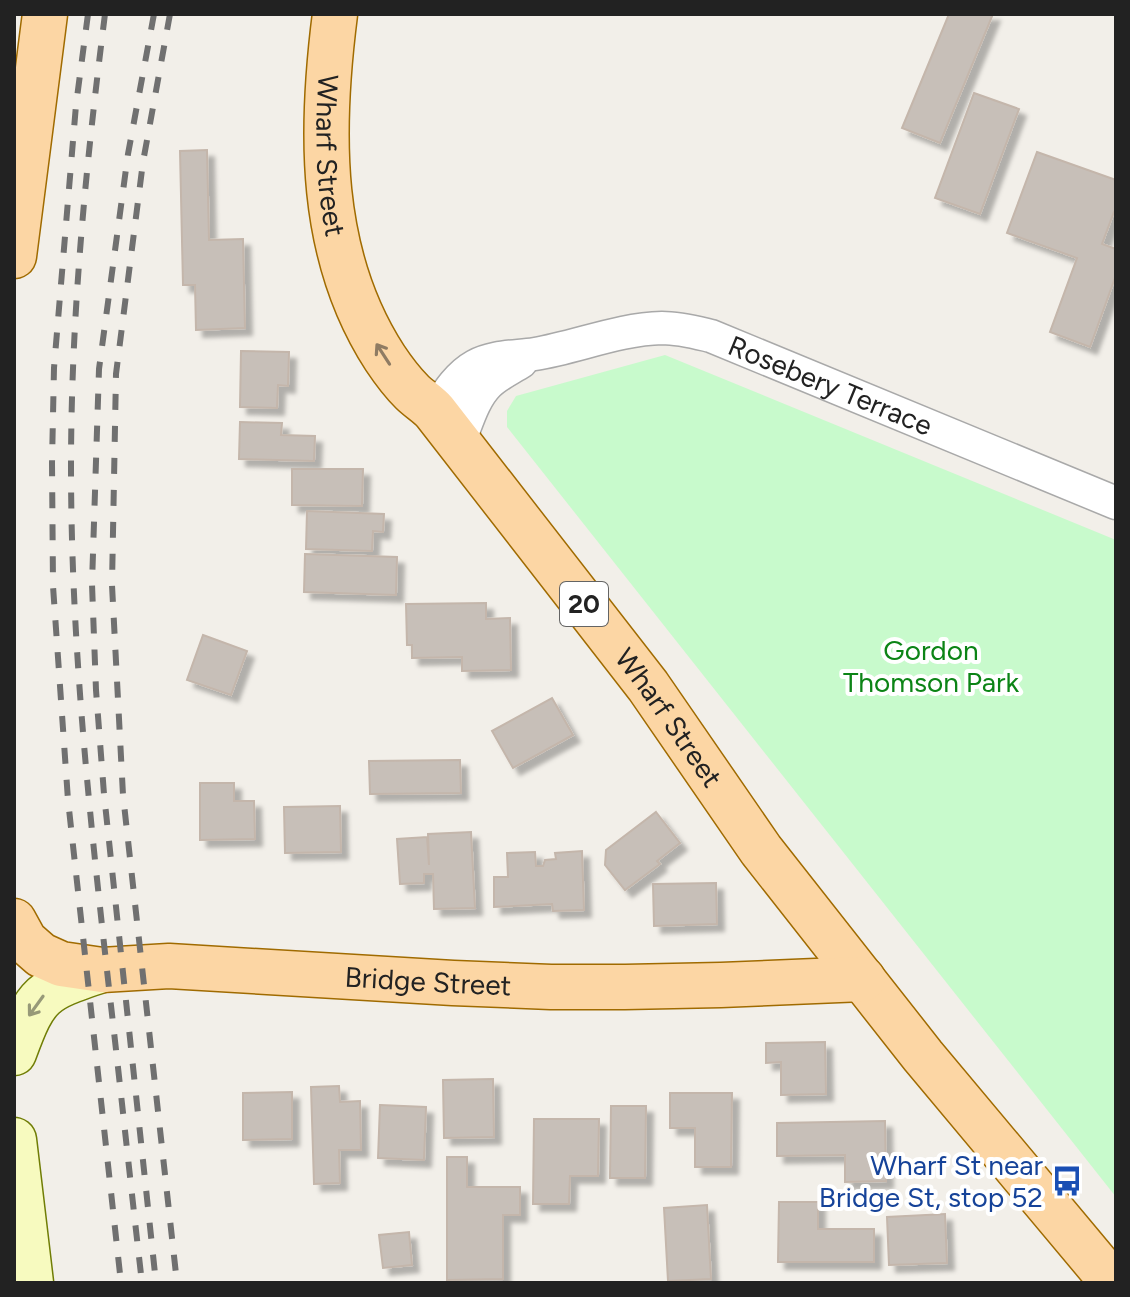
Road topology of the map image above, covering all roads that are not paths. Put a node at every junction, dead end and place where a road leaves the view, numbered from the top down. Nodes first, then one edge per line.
1 (45, 14) edge
2 (335, 14) edge
3 (22, 134) edge
4 (14, 256) edge
5 (447, 427) junction
6 (1116, 503) edge
7 (14, 921) edge
8 (102, 970) junction
9 (863, 979) junction
10 (14, 1053) edge
11 (14, 1140) edge
12 (31, 1283) edge
13 (1113, 1283) edge

1 - 3 main road
5 -> 2 main road, Wharf Street / 20
3 - 4 main road
5 - 6 street, Rosebery Terrace
5 - 9 main road, Wharf Street / 20
7 - 8 main road, Bridge Street
8 - 9 main road, Bridge Street
8 -> 10 main road
9 - 13 main road, Wharf Street / 20
11 - 12 main road

